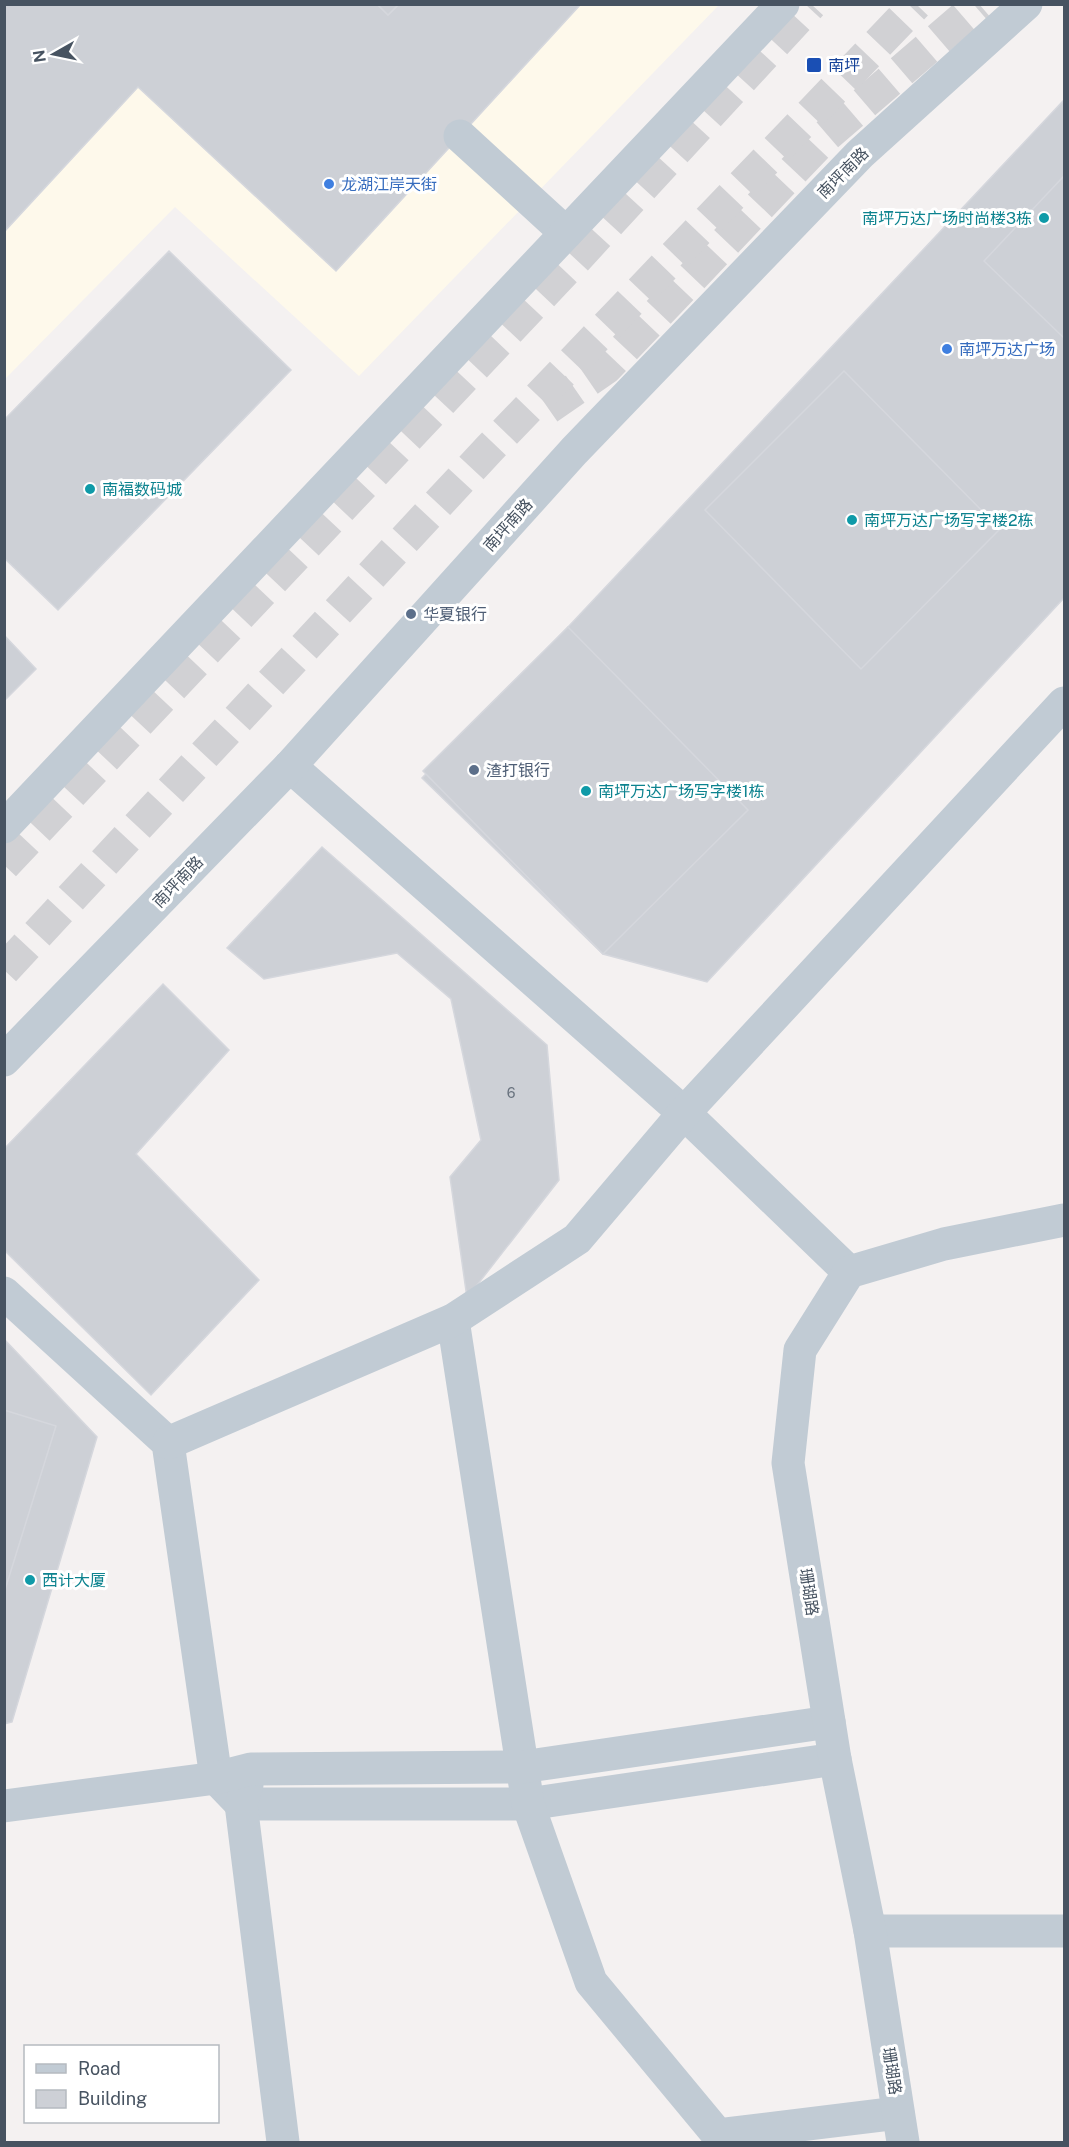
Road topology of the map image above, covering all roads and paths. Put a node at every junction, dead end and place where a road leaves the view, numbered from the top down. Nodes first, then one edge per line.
1 (783, 4) edge
2 (1026, 4) edge
3 (460, 136) dead end
4 (566, 232) junction
5 (1065, 704) edge
6 (290, 766) junction
7 (4, 827) edge
8 (4, 1060) edge
9 (684, 1113) junction
10 (1065, 1220) edge
11 (849, 1272) junction
12 (4, 1293) edge
13 (453, 1320) junction
14 (168, 1443) junction
15 (829, 1722) junction
16 (835, 1759) junction
17 (522, 1767) junction
18 (251, 1769) junction
19 (216, 1778) junction
20 (242, 1804) junction
21 (528, 1804) junction
22 (4, 1806) edge
23 (870, 1931) junction
24 (1065, 1931) edge
25 (901, 2128) edge
26 (283, 2142) edge

1 - 4 street
2 - 6 street, 南坪南路
3 - 4 street
4 - 7 street
5 - 9 street
6 - 8 street, 南坪南路
6 - 9 street
9 - 11 street
9 - 13 street
10 - 11 street
11 - 15 street, 珊瑚路
12 - 14 street
13 - 14 street
13 - 17 street
14 - 19 street
15 - 16 street, 珊瑚路
15 - 17 street
16 - 21 street
16 - 23 street, 珊瑚路
17 - 18 street
17 - 21 street
18 - 19 street
18 - 20 street
19 - 20 street
19 - 22 street
20 - 21 street
20 - 26 street
21 - 25 street
23 - 24 street
23 - 25 street, 珊瑚路

